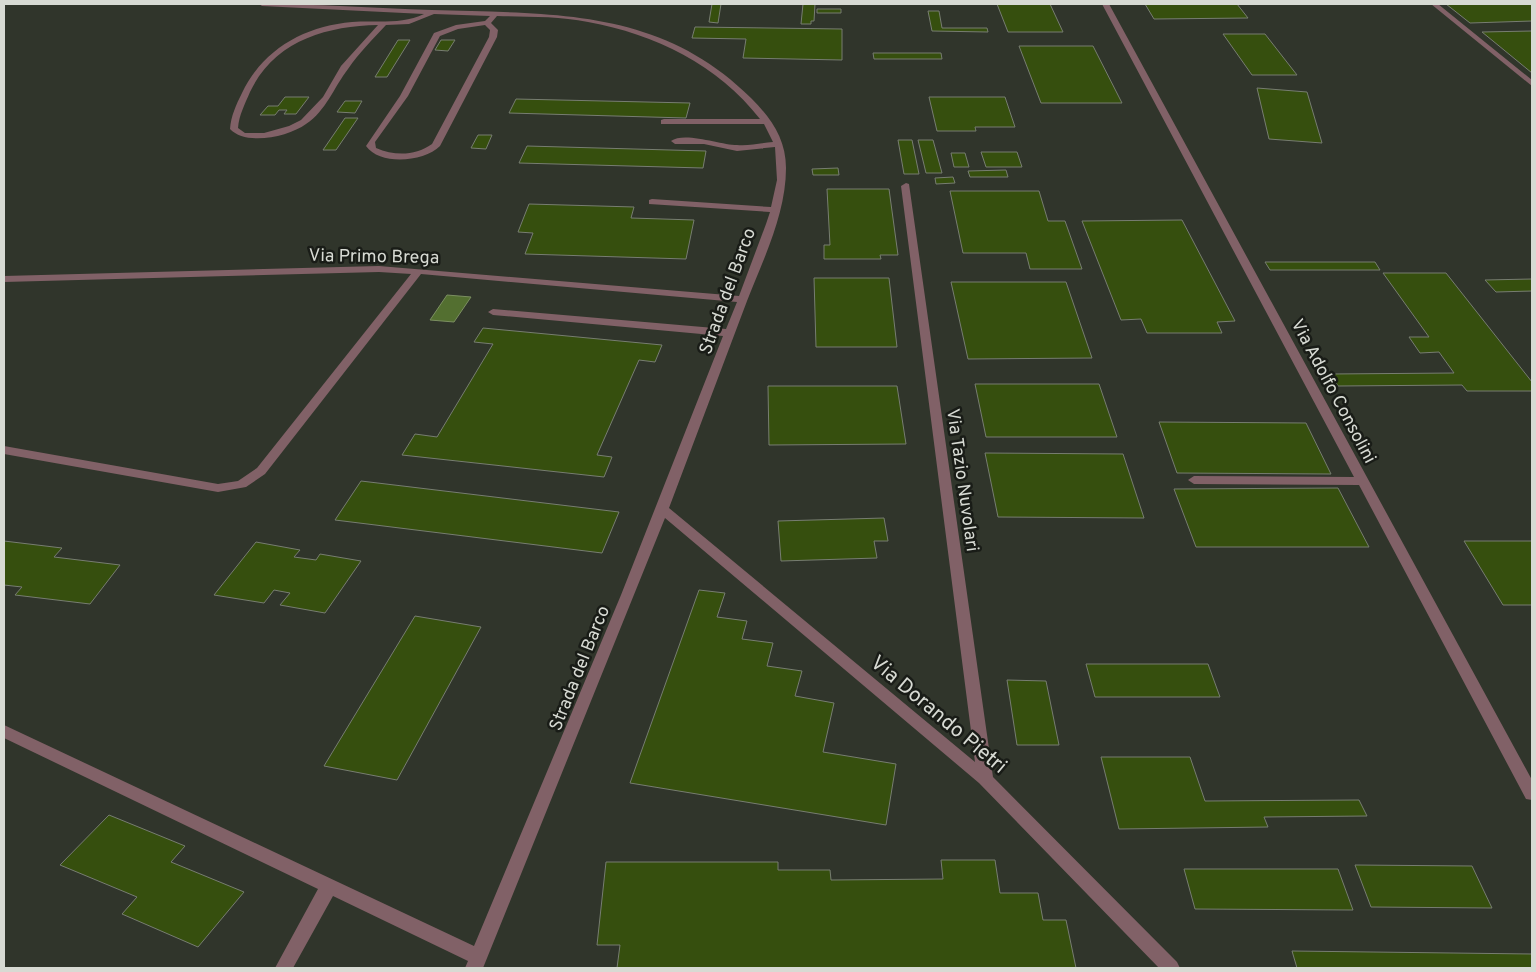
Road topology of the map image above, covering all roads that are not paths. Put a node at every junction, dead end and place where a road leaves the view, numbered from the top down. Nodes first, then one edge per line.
1 (262, 4) edge
2 (1105, 4) edge
3 (1434, 4) edge
4 (432, 12) junction
5 (495, 14) junction
6 (384, 23) junction
7 (487, 23) junction
8 (1532, 84) edge
9 (767, 121) junction
10 (664, 122) dead end
11 (674, 141) dead end
12 (779, 144) junction
13 (906, 186) dead end
14 (652, 202) dead end
15 (775, 210) junction
16 (418, 271) junction
17 (4, 279) edge
18 (743, 299) junction
19 (493, 312) dead end
20 (730, 333) junction
21 (4, 450) edge
22 (1194, 480) dead end
23 (1363, 481) junction
24 (662, 510) junction
25 (4, 731) edge
26 (985, 779) junction
27 (1532, 794) edge
28 (329, 886) junction
29 (476, 963) edge
30 (284, 968) edge
31 (1172, 968) edge

1 - 4 street, Strada del Barco
2 - 23 street, Via Adolfo Consolini
3 - 8 street
4 - 5 street, Strada del Barco
4 - 6 street
5 - 7 street
5 - 9 street, Strada del Barco
6 - 6 street
7 - 7 street
9 - 10 street
9 - 12 street, Strada del Barco
11 - 12 street
12 - 15 street, Strada del Barco
13 - 26 street, Via Tazio Nuvolari
14 - 15 street
15 - 18 street, Strada del Barco
16 - 17 street, Via Primo Brega
16 - 18 street, Via Primo Brega
16 - 21 street
18 - 20 street, Strada del Barco
19 - 20 street
20 - 24 street, Strada del Barco
22 - 23 street
23 - 27 street, Via Adolfo Consolini
24 - 26 street, Via Dorando Pietri
24 - 29 street, Strada del Barco
25 - 28 street
26 - 31 street, Via Dorando Pietri
28 - 29 street
28 - 30 street

